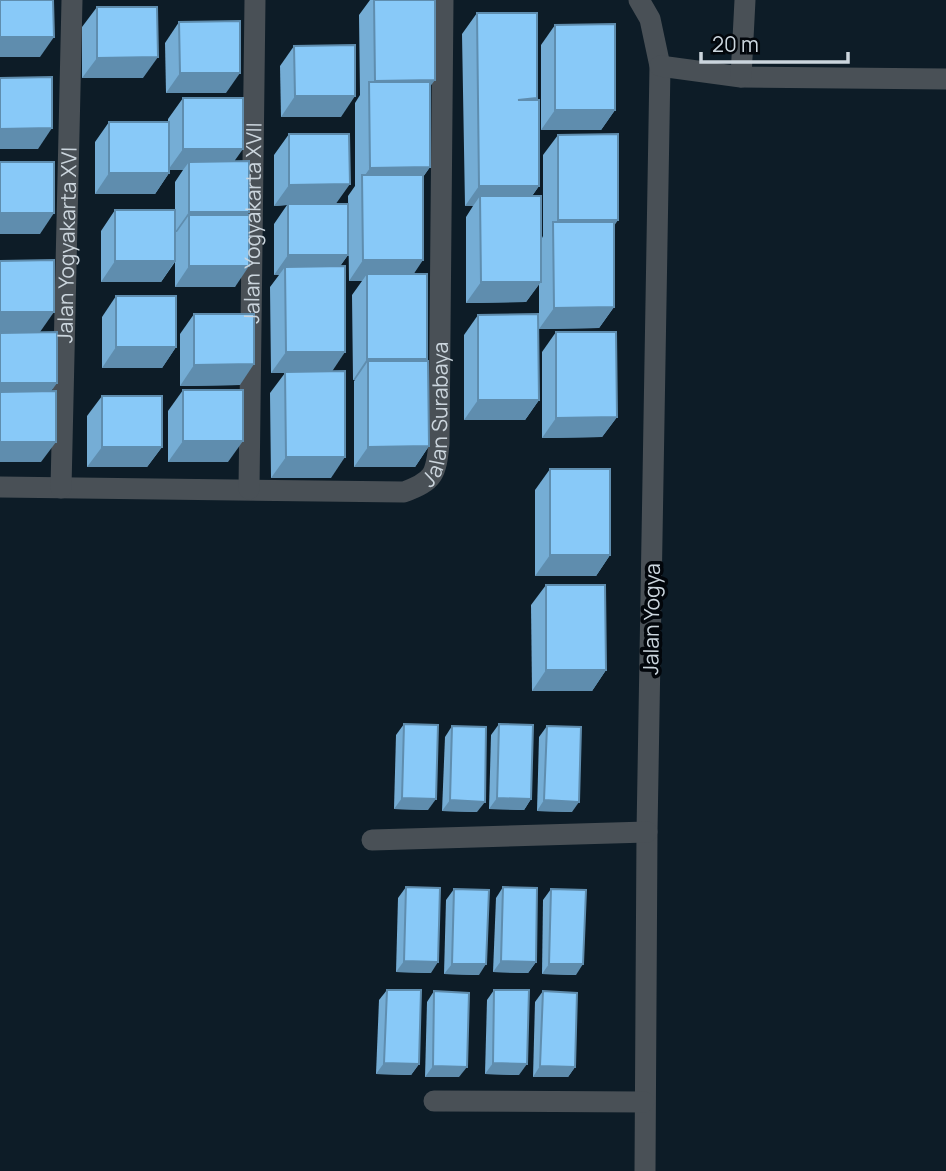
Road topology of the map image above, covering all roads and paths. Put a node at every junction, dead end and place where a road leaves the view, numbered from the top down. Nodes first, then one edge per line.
1 (72, 0) edge
2 (255, 0) edge
3 (443, 0) edge
4 (639, 0) edge
5 (745, 0) edge
6 (660, 66) junction
7 (741, 77) junction
8 (946, 79) edge
9 (0, 487) edge
10 (61, 488) junction
11 (249, 489) junction
12 (647, 832) junction
13 (372, 840) dead end
14 (434, 1101) dead end
15 (644, 1102) junction
16 (645, 1171) edge

1 - 10 street, Jalan Yogyakarta XVI
2 - 11 street, Jalan Yogyakarta XVII
3 - 11 street, Jalan Surabaya
4 - 6 street, Jalan Yogya
5 - 7 street
6 - 7 street
6 - 12 street, Jalan Yogya
7 - 8 street
9 - 10 street, Jalan Surabaya
10 - 11 street, Jalan Surabaya
12 - 13 street
12 - 15 street, Jalan Yogya
14 - 15 street
15 - 16 street, Jalan Yogya

